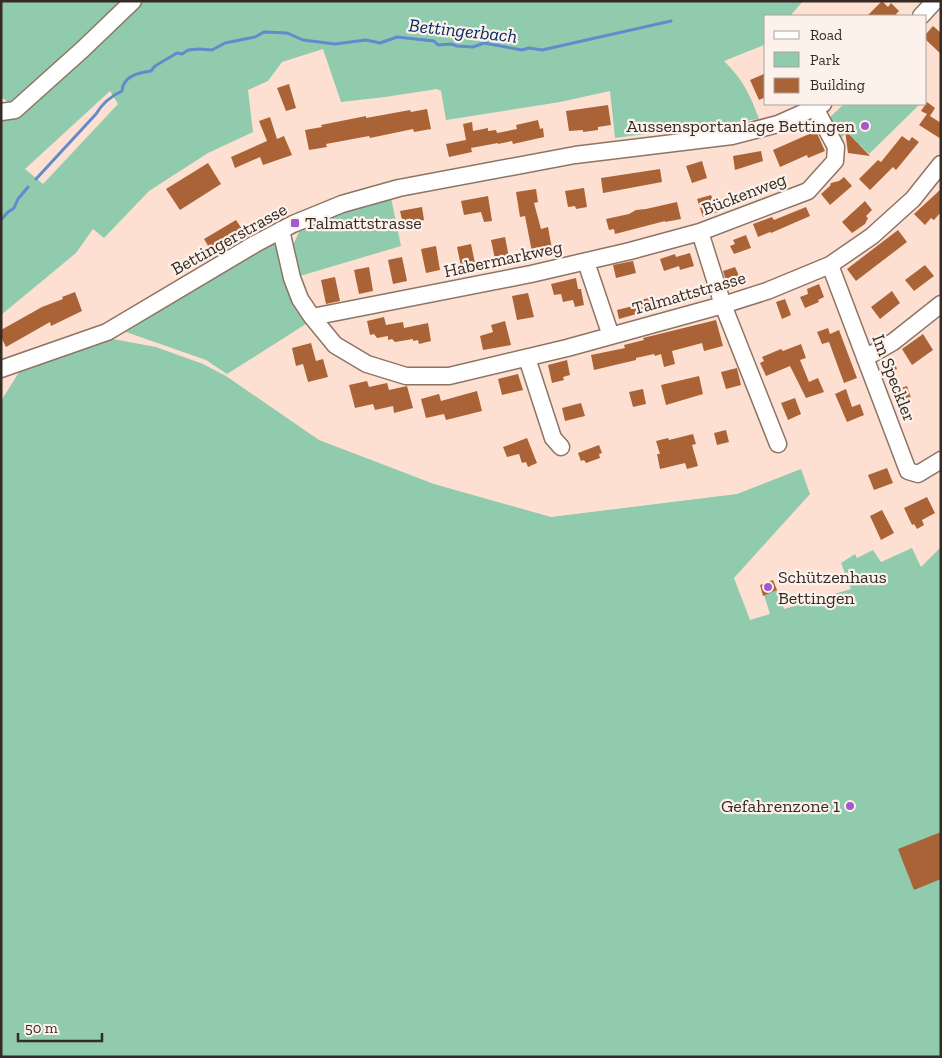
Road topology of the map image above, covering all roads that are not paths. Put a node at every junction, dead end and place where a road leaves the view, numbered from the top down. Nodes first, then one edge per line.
1 (133, 1) edge
2 (935, 1) edge
3 (922, 15) edge
4 (819, 106) edge
5 (1, 112) edge
6 (941, 164) edge
7 (281, 230) junction
8 (700, 232) junction
9 (586, 262) junction
10 (830, 265) junction
11 (941, 304) edge
12 (723, 305) junction
13 (312, 317) junction
14 (611, 336) junction
15 (527, 358) junction
16 (865, 358) junction
17 (1, 369) edge
18 (557, 442) dead end
19 (778, 444) dead end
20 (941, 460) edge

1 - 5 street
2 - 3 street
4 - 7 street, Bettingerstrasse
4 - 8 street, Bückenweg
6 - 10 street, Talmattstrasse
7 - 13 street, Talmattstrasse
7 - 17 street, Bettingerstrasse
8 - 9 street, Habermarkweg
8 - 12 street, Bückenweg
9 - 13 street, Habermarkweg
9 - 14 street
10 - 12 street, Talmattstrasse
10 - 16 street, Im Speckler
11 - 16 street
12 - 14 street, Talmattstrasse
12 - 19 street, Bückenweg
13 - 15 street, Talmattstrasse
14 - 15 street, Talmattstrasse
15 - 18 street
16 - 20 street, Im Speckler

